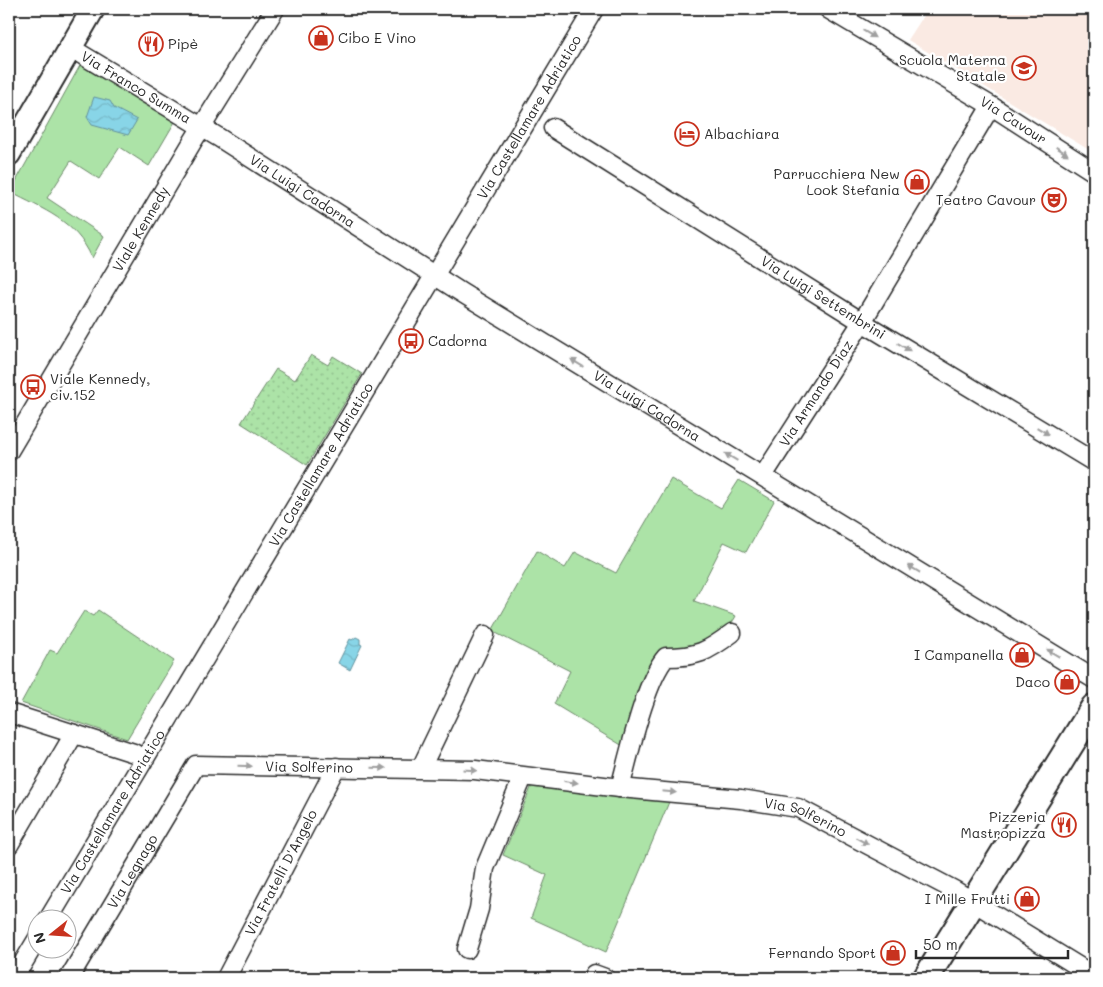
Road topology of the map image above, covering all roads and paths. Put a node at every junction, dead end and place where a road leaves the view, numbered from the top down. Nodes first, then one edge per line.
1 (93, 9) edge
2 (275, 9) edge
3 (594, 9) edge
4 (828, 9) edge
5 (71, 48) junction
6 (991, 106) junction
7 (202, 127) junction
8 (553, 128) dead end
9 (9, 154) edge
10 (1094, 172) edge
11 (435, 274) junction
12 (862, 322) junction
13 (9, 451) edge
14 (1094, 462) edge
15 (763, 476) junction
16 (732, 633) dead end
17 (485, 635) dead end
18 (1094, 679) edge
19 (1094, 707) edge
20 (9, 712) edge
21 (74, 734) junction
22 (134, 753) dead end
23 (196, 765) joint
24 (336, 767) junction
25 (421, 768) junction
26 (523, 777) junction
27 (620, 788) junction
28 (9, 846) edge
29 (974, 902) junction
30 (54, 910) edge
31 (467, 949) dead end
32 (28, 955) edge
33 (1094, 976) edge
34 (14, 978) edge
35 (69, 978) edge
36 (226, 978) edge
37 (592, 978) edge
38 (605, 978) edge
39 (926, 978) edge

1 - 5 street
2 - 7 street, Viale Kennedy
3 - 11 street, Via Castellamare Adriatico
4 -> 6 street, Via Cavour
5 - 7 street, Via Franco Summa
5 - 9 street
6 -> 10 street, Via Cavour
6 - 12 street, Via Armando Diaz
7 - 11 street, Via Luigi Cadorna
7 - 13 street, Viale Kennedy
8 - 12 street, Via Luigi Settembrini
15 -> 11 street, Via Luigi Cadorna
11 - 30 street, Via Castellamare Adriatico
12 -> 14 street, Via Luigi Settembrini
12 - 15 street, Via Armando Diaz
18 -> 15 street, Via Luigi Cadorna
16 - 27 street
17 - 25 street
19 - 29 main road
20 - 21 street
21 - 22 street
21 - 28 street
23 -> 24 street, Via Solferino
23 - 35 street, Via Legnago
24 -> 25 street, Via Solferino
24 - 36 street, Via Fratelli D'Angelo
25 -> 26 street, Via Solferino
26 -> 27 street, Via Solferino
26 - 31 street
27 -> 29 street, Via Solferino
29 - 33 street, Via Solferino
29 - 39 main road
32 - 34 street
37 - 38 street

